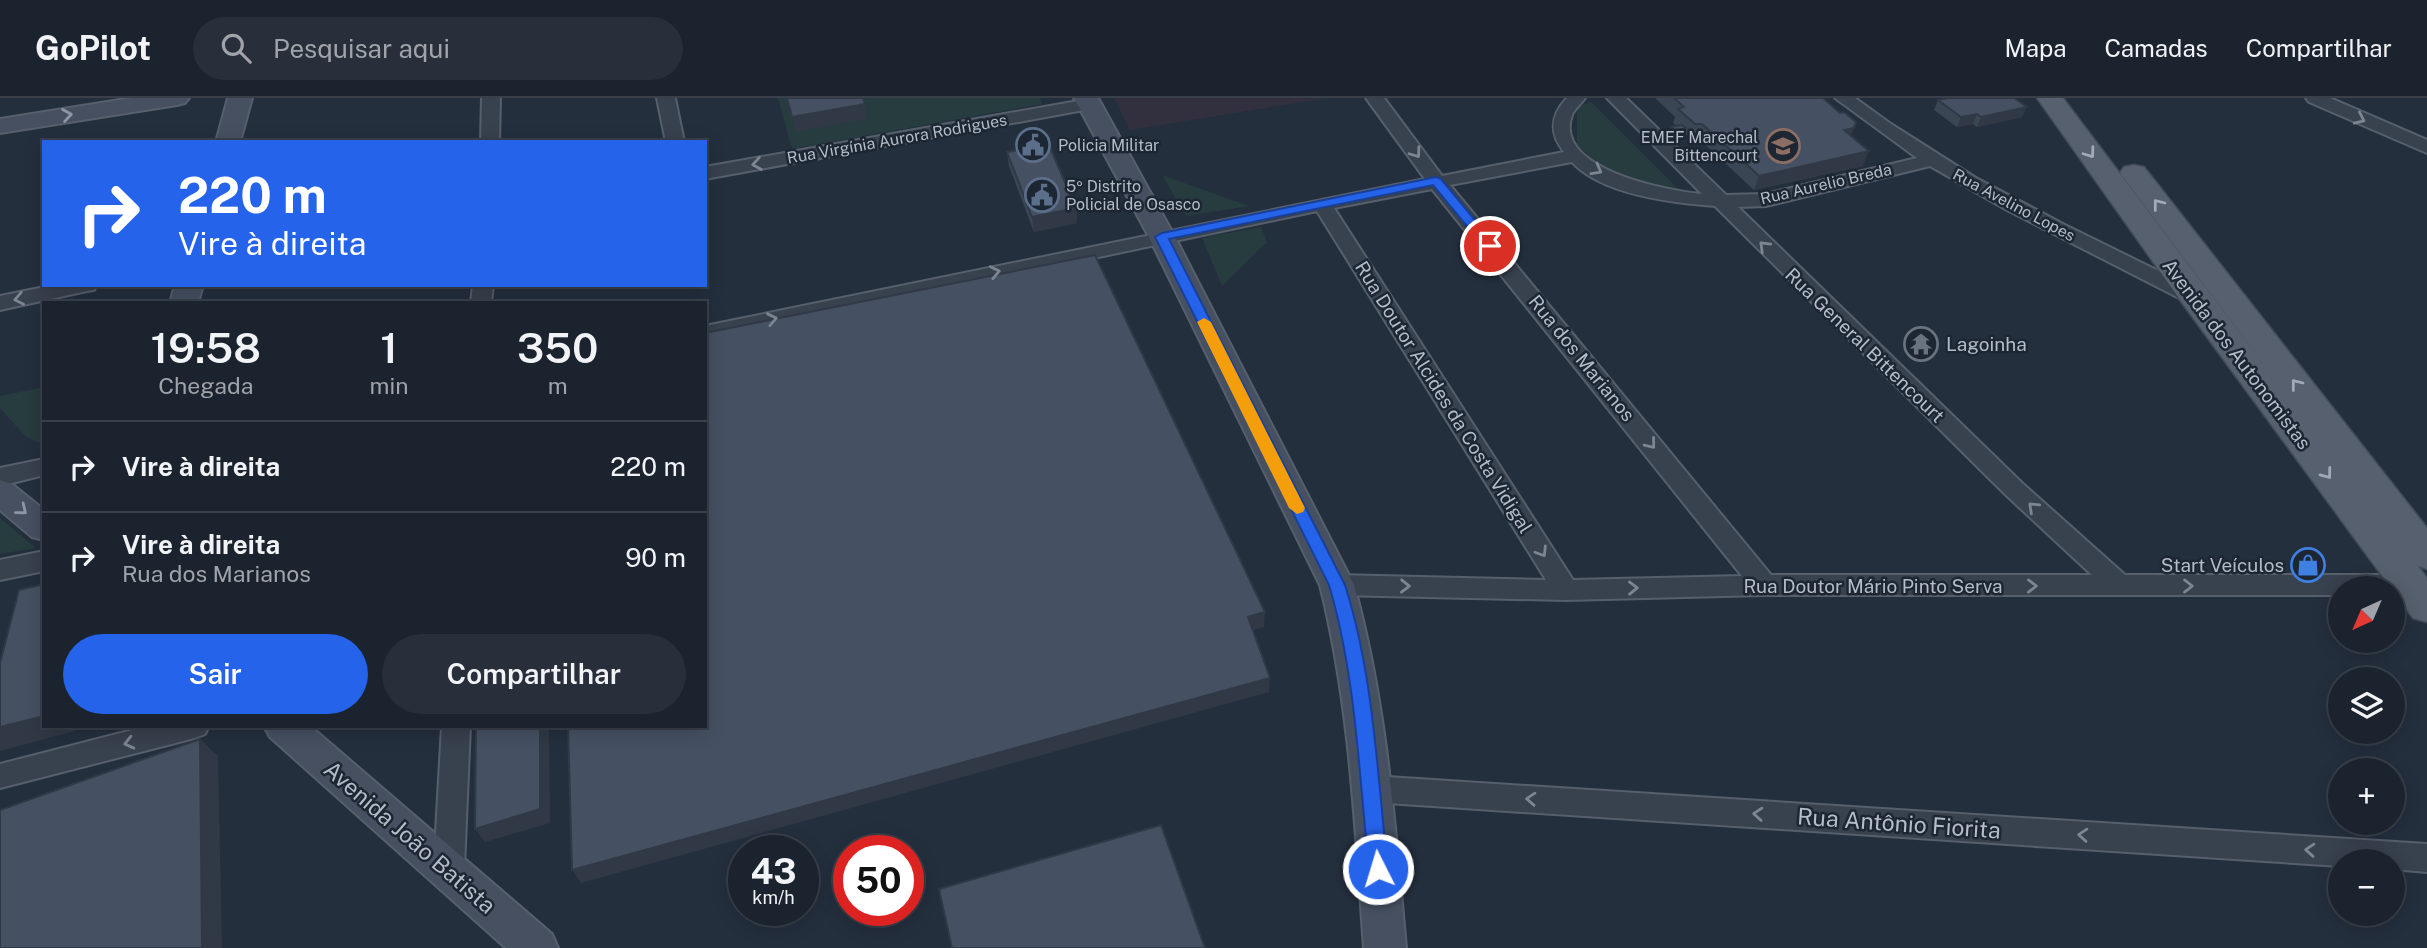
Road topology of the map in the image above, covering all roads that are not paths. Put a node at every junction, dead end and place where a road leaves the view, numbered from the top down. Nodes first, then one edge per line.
1 (177, 98) edge
2 (240, 98) edge
3 (491, 98) edge
4 (666, 98) edge
5 (1375, 98) edge
6 (1576, 98) edge
7 (1616, 98) edge
8 (1844, 98) edge
9 (2050, 98) edge
10 (2076, 98) edge
11 (2315, 98) edge
12 (1087, 101) edge
13 (0, 126) edge
14 (229, 140) edge
15 (490, 140) edge
16 (675, 140) edge
17 (2427, 147) edge
18 (1574, 156) junction
19 (1930, 160) junction
20 (707, 173) edge
21 (1436, 181) junction
22 (1721, 201) junction
23 (1322, 204) junction
24 (1162, 237) junction
25 (77, 287) edge
26 (2194, 297) junction
27 (0, 303) edge
28 (707, 333) edge
29 (42, 467) edge
30 (0, 477) edge
31 (0, 492) edge
32 (42, 526) edge
33 (2427, 555) edge
34 (42, 561) edge
35 (0, 570) edge
36 (1337, 585) junction
37 (1764, 585) junction
38 (2120, 586) junction
39 (1566, 590) junction
40 (2418, 596) edge
41 (187, 728) edge
42 (285, 728) edge
43 (456, 728) edge
44 (0, 776) edge
45 (1372, 789) junction
46 (2427, 858) edge
47 (449, 868) junction
48 (537, 948) edge
49 (1385, 948) edge

13 -> 1 main road
2 - 14 main road
3 - 15 street
4 - 16 street
5 -> 21 street, Rua dos Marianos
6 - 18 street
7 - 22 street, Rua General Bittencourt
8 - 19 street, Rua Avelino Lopes
9 -> 26 main road, Avenida dos Autonomistas
33 -> 10 main road, Avenida dos Autonomistas
11 -> 17 street
12 -> 20 street, Rua Virgínia Aurora Rodrigues
12 - 24 main road
18 - 21 street
18 -> 22 street, Rua Aurelio Breda
19 - 22 street, Rua Aurelio Breda
19 - 26 street, Rua Avelino Lopes
21 - 23 street
21 -> 37 street, Rua dos Marianos
38 -> 22 street, Rua General Bittencourt
23 - 24 street
23 -> 39 street, Rua Doutor Alcides da Costa Vidigal
28 -> 24 street
24 - 36 main road
25 -> 27 street
26 -> 40 main road, Avenida dos Autonomistas
29 - 30 street
31 -> 32 main road
34 - 35 street
36 -> 39 street, Rua Doutor Mário Pinto Serva
36 - 45 main road
37 -> 38 street, Rua Doutor Mário Pinto Serva
39 -> 37 street, Rua Doutor Mário Pinto Serva
38 -> 40 street, Rua Doutor Mário Pinto Serva
41 -> 44 street
42 - 47 main road, Avenida João Batista
43 - 47 street
46 -> 45 street, Rua Antônio Fiorita
45 - 49 main road
47 - 48 main road, Avenida João Batista

